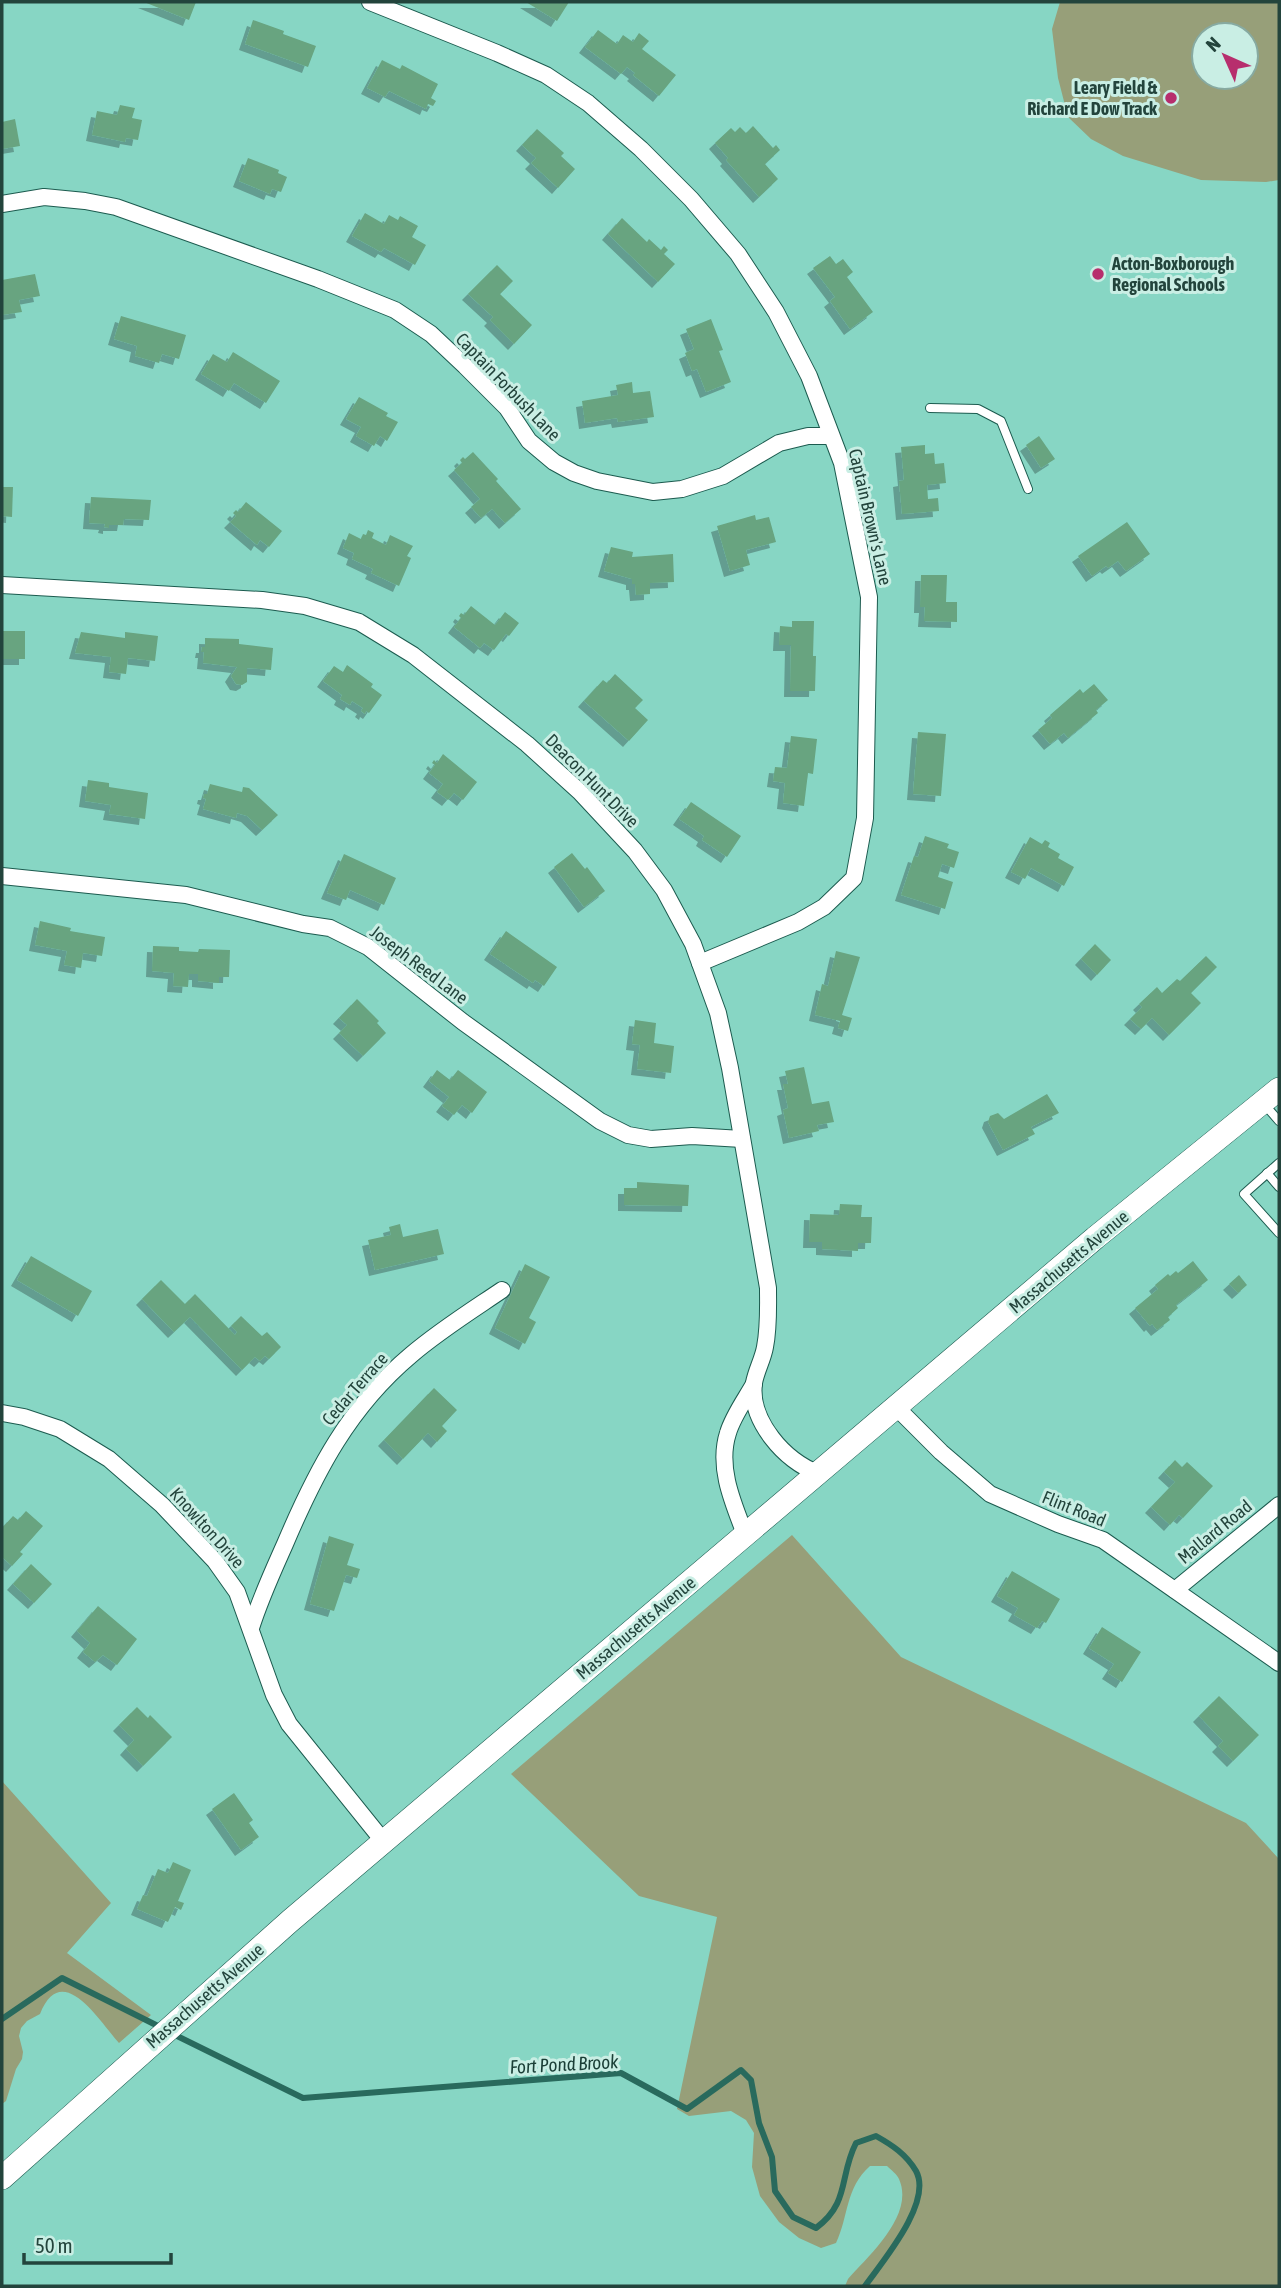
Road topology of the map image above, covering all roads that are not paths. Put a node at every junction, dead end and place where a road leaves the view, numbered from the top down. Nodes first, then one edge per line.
1 (370, 2) edge
2 (2, 204) edge
3 (930, 408) dead end
4 (830, 436) junction
5 (1028, 489) dead end
6 (2, 585) edge
7 (2, 876) edge
8 (700, 963) junction
9 (1271, 1096) edge
10 (1279, 1121) edge
11 (742, 1139) junction
12 (1279, 1163) edge
13 (1267, 1173) junction
14 (1279, 1186) edge
15 (1279, 1233) edge
16 (502, 1290) dead end
17 (754, 1384) junction
18 (896, 1406) junction
19 (2, 1413) edge
20 (818, 1472) junction
21 (1279, 1505) edge
22 (746, 1534) junction
23 (1175, 1590) junction
24 (251, 1628) junction
25 (1279, 1663) edge
26 (384, 1842) junction
27 (2, 2178) edge

1 - 4 street, Captain Brown's Lane
2 - 4 street, Captain Forbush Lane
3 - 5 lane
4 - 8 street, Captain Brown's Lane
6 - 8 street, Deacon Hunt Drive
7 - 11 street, Joseph Reed Lane
8 - 11 street, Deacon Hunt Drive
9 - 10 lane
9 - 18 main road, Massachusetts Avenue
11 - 17 street, Deacon Hunt Drive
12 - 13 lane
13 - 14 lane
13 - 15 lane
16 - 24 street, Cedar Terrace
17 - 20 street, Deacon Hunt Drive
17 - 22 street, Deacon Hunt Drive
18 - 20 main road, Massachusetts Avenue
18 - 23 street, Flint Road
19 - 24 street, Knowlton Drive
20 - 22 main road, Massachusetts Avenue
21 - 23 street, Mallard Road
22 - 26 main road, Massachusetts Avenue
23 - 25 street, Flint Road
24 - 26 street, Knowlton Drive
26 - 27 main road, Massachusetts Avenue

